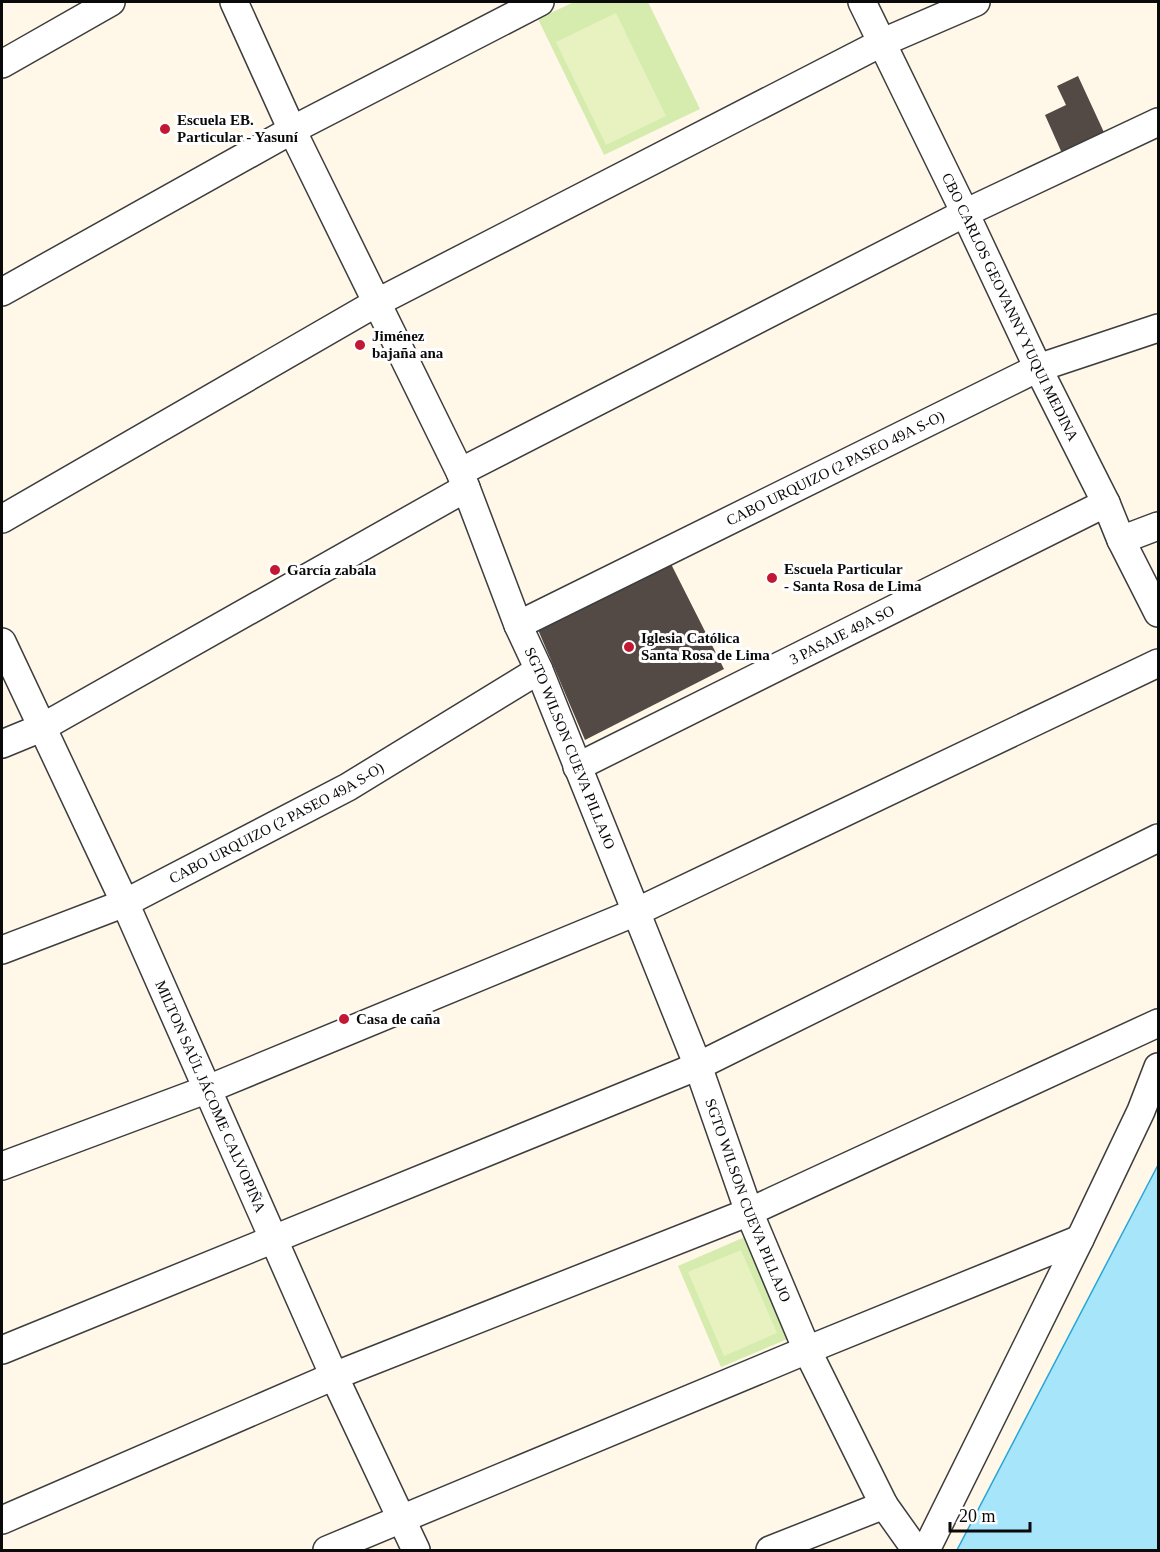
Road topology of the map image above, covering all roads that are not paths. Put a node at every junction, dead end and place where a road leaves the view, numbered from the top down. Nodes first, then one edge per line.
1 (111, 2) edge
2 (234, 2) edge
3 (540, 2) edge
4 (862, 2) edge
5 (976, 2) edge
6 (881, 43) junction
7 (2, 64) edge
8 (1158, 122) edge
9 (292, 130) junction
10 (965, 213) junction
11 (2, 292) edge
12 (376, 303) junction
13 (1158, 328) edge
14 (1038, 368) junction
15 (464, 480) junction
16 (1106, 503) junction
17 (2, 519) edge
18 (1158, 526) edge
19 (1121, 540) junction
20 (1158, 613) edge
21 (518, 625) junction
22 (2, 642) edge
23 (1158, 663) edge
24 (539, 670) junction
25 (41, 728) junction
26 (2, 744) edge
27 (577, 767) junction
28 (1158, 838) edge
29 (125, 903) junction
30 (636, 912) junction
31 (2, 950) edge
32 (1158, 1023) edge
33 (698, 1066) junction
34 (1158, 1067) edge
35 (208, 1089) junction
36 (2, 1166) edge
37 (749, 1212) junction
38 (274, 1238) junction
39 (1080, 1239) junction
40 (2, 1350) edge
41 (807, 1350) junction
42 (334, 1376) junction
43 (884, 1505) junction
44 (2, 1520) edge
45 (402, 1520) junction
46 (327, 1551) edge
47 (416, 1551) edge
48 (770, 1551) edge
49 (916, 1551) edge
50 (926, 1551) edge

1 - 7 street
2 - 9 street, SGTO WILSON CUEVA PILLAJO
3 - 9 street
4 - 6 street, CBO CARLOS GEOVANNY YUQUI MEDINA
5 - 6 street
6 - 10 street, CBO CARLOS GEOVANNY YUQUI MEDINA
6 - 12 street
8 - 10 street
9 - 11 street
9 - 12 street, SGTO WILSON CUEVA PILLAJO
10 - 14 street, CBO CARLOS GEOVANNY YUQUI MEDINA
10 - 15 street
12 - 15 street, SGTO WILSON CUEVA PILLAJO
12 - 17 street
13 - 14 street, CABO URQUIZO (2 PASEO 49A S-O)
14 - 16 street, CBO CARLOS GEOVANNY YUQUI MEDINA
14 - 21 street, CABO URQUIZO (2 PASEO 49A S-O)
15 - 21 street, SGTO WILSON CUEVA PILLAJO
15 - 25 street
16 - 19 street, CBO CARLOS GEOVANNY YUQUI MEDINA
16 - 27 street, 3 PASAJE 49A SO
18 - 19 street
19 - 20 street, CBO CARLOS GEOVANNY YUQUI MEDINA
21 - 24 street, SGTO WILSON CUEVA PILLAJO
22 - 25 street, MILTON SAÚL JÁCOME CALVOPIÑA
23 - 30 street
24 - 27 street, SGTO WILSON CUEVA PILLAJO
24 - 29 street, CABO URQUIZO (2 PASEO 49A S-O)
25 - 26 street
25 - 29 street, MILTON SAÚL JÁCOME CALVOPIÑA
27 - 30 street, SGTO WILSON CUEVA PILLAJO
28 - 33 street
29 - 31 street, CABO URQUIZO (2 PASEO 49A S-O)
29 - 35 street, MILTON SAÚL JÁCOME CALVOPIÑA
30 - 33 street, SGTO WILSON CUEVA PILLAJO
30 - 35 street
32 - 37 street
33 - 37 street, SGTO WILSON CUEVA PILLAJO
33 - 38 street
34 - 39 street
35 - 36 street
35 - 38 street, MILTON SAÚL JÁCOME CALVOPIÑA
37 - 41 street, SGTO WILSON CUEVA PILLAJO
37 - 42 street
38 - 40 street
38 - 42 street, MILTON SAÚL JÁCOME CALVOPIÑA
39 - 41 street
39 - 50 street
41 - 43 street, SGTO WILSON CUEVA PILLAJO
41 - 45 street
42 - 44 street
42 - 45 street, MILTON SAÚL JÁCOME CALVOPIÑA
43 - 48 street
43 - 49 street, SGTO WILSON CUEVA PILLAJO
45 - 46 street
45 - 47 street, MILTON SAÚL JÁCOME CALVOPIÑA

